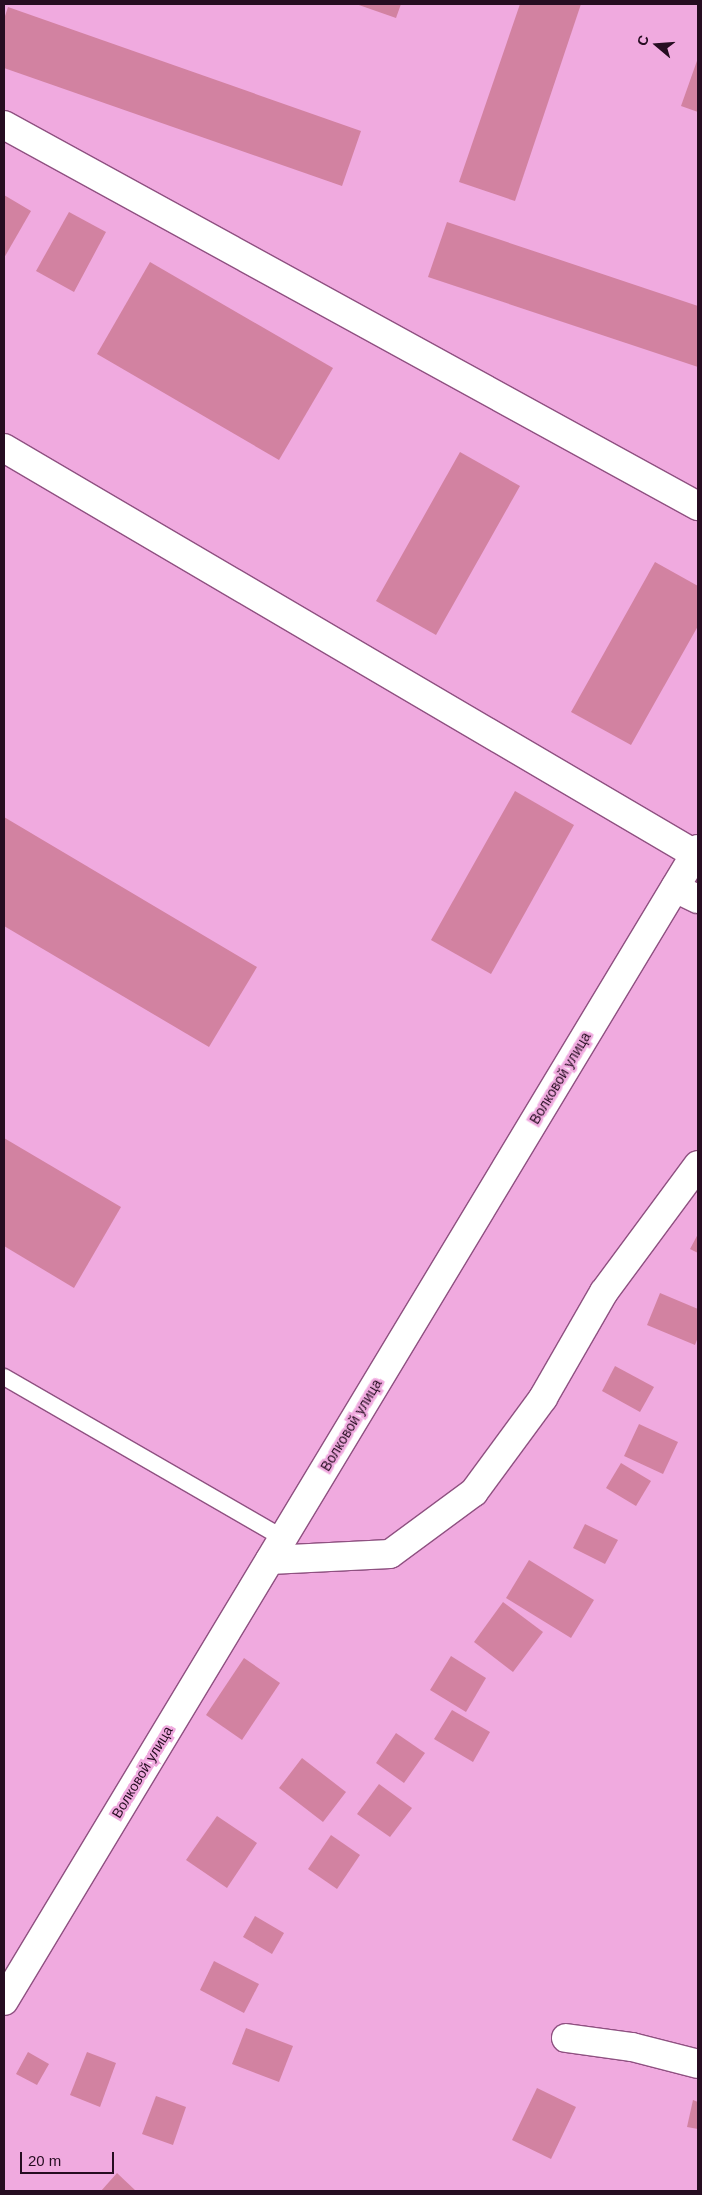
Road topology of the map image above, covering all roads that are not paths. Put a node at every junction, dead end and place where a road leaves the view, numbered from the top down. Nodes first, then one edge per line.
1 (4, 125) edge
2 (4, 448) edge
3 (698, 506) edge
4 (697, 852) edge
5 (687, 893) edge
6 (698, 1165) edge
7 (4, 1377) edge
8 (276, 1549) junction
9 (4, 2001) edge
10 (566, 2038) dead end
11 (698, 2064) edge

1 - 3 street
2 - 4 street
4 - 5 street, Волковой улица
5 - 8 street, Волковой улица
6 - 8 street
7 - 8 lane
8 - 9 street, Волковой улица
10 - 11 street

